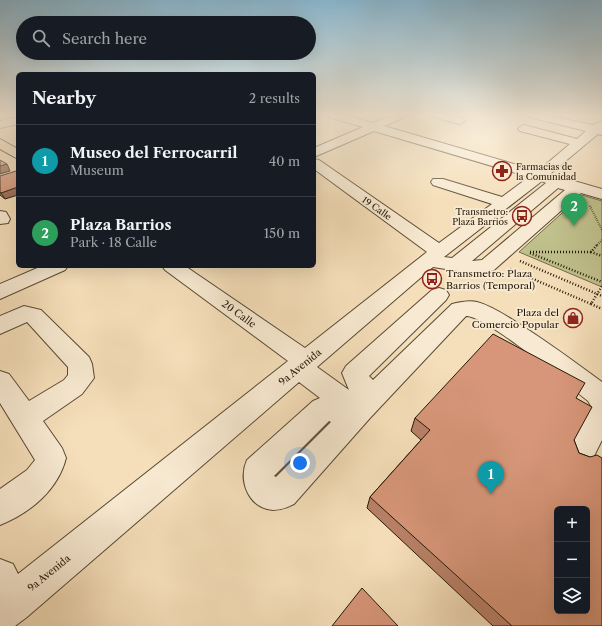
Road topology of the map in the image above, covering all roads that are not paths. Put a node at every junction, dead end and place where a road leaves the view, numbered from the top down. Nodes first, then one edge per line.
1 (334, 144) edge
2 (441, 144) edge
3 (579, 144) edge
4 (316, 152) edge
5 (316, 164) edge
6 (548, 176) junction
7 (438, 182) dead end
8 (602, 186) edge
9 (602, 194) edge
10 (504, 203) junction
11 (442, 259) junction
12 (54, 268) edge
13 (176, 268) edge
14 (0, 292) edge
15 (439, 296) dead end
16 (0, 326) edge
17 (303, 365) junction
18 (0, 381) edge
19 (602, 400) edge
20 (362, 409) junction
21 (602, 413) edge
22 (25, 418) junction
23 (580, 454) edge
24 (0, 509) edge
25 (4, 598) edge

1 - 4 street
2 - 6 street
3 - 6 street, 9a Avenida
5 - 11 street, 19 Calle
6 - 8 street
6 - 9 street
6 - 10 street, 9a Avenida
6 - 11 street
7 - 10 street
10 - 11 street, 9a Avenida
11 - 17 street, 9a Avenida
12 - 14 street
13 - 17 street, 20 Calle
15 - 20 street
16 - 22 street
17 - 20 street, 20 Calle
17 - 25 street, 9a Avenida
18 - 22 street
19 - 20 street
21 - 23 street
22 - 24 street

